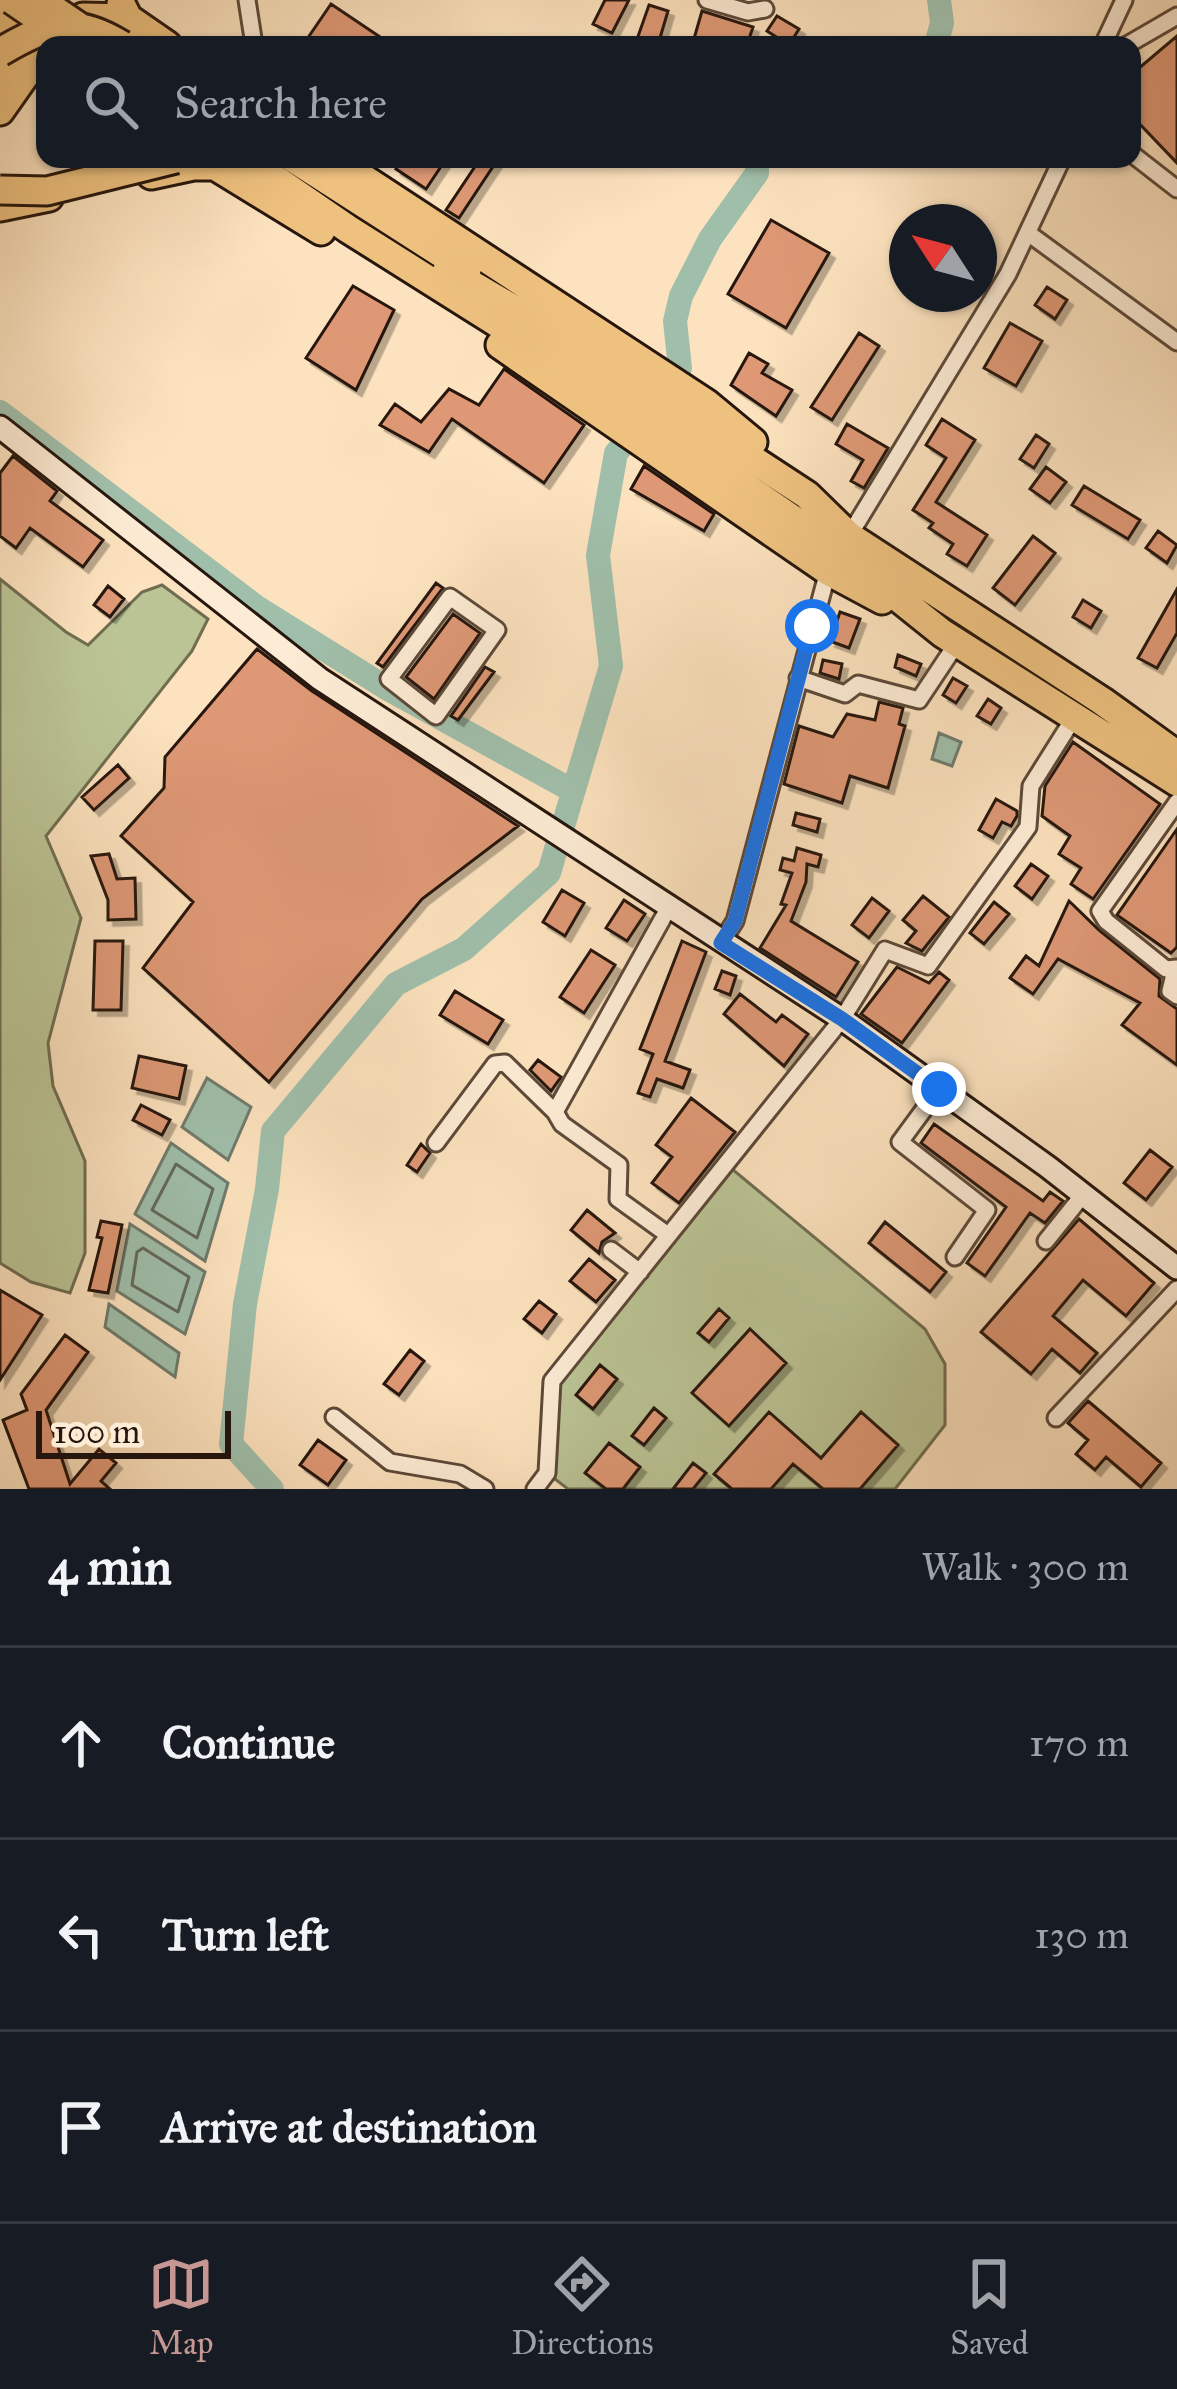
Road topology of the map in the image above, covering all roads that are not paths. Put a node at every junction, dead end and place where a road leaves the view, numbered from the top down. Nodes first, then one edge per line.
1 (16, 0) edge
2 (40, 0) edge
3 (54, 0) edge
4 (78, 0) edge
5 (248, 0) edge
6 (706, 0) edge
7 (1124, 0) edge
8 (765, 9) dead end
9 (1177, 16) edge
10 (123, 21) edge
11 (0, 29) edge
12 (53, 36) edge
13 (66, 36) edge
14 (71, 36) edge
15 (94, 36) edge
16 (150, 36) edge
17 (253, 36) edge
18 (1107, 36) edge
19 (1141, 37) edge
20 (0, 52) edge
21 (36, 60) edge
22 (0, 79) edge
23 (0, 111) edge
24 (1141, 161) edge
25 (157, 168) edge
26 (161, 168) edge
27 (218, 168) edge
28 (229, 168) edge
29 (261, 168) edge
30 (285, 168) edge
31 (307, 168) edge
32 (348, 168) edge
33 (1058, 168) edge
34 (1177, 188) edge
35 (0, 190) edge
36 (0, 207) edge
37 (353, 223) junction
38 (1028, 232) junction
39 (1177, 341) edge
40 (0, 427) edge
41 (802, 492) junction
42 (849, 536) junction
43 (828, 571) junction
44 (949, 638) junction
45 (798, 678) junction
46 (404, 711) junction
47 (1075, 716) junction
48 (1177, 755) edge
49 (1177, 782) edge
50 (1177, 802) edge
51 (669, 907) junction
52 (721, 943) junction
53 (1176, 969) edge
54 (1177, 997) edge
55 (842, 1019) junction
56 (939, 1089) junction
57 (556, 1112) junction
58 (436, 1143) dead end
59 (1082, 1196) junction
60 (668, 1235) junction
61 (1046, 1241) dead end
62 (611, 1250) dead end
63 (956, 1258) dead end
64 (1177, 1268) edge
65 (640, 1272) junction
66 (1177, 1289) edge
67 (334, 1417) dead end
68 (1056, 1418) dead end
69 (485, 1489) edge
70 (535, 1489) edge

1 - 11 highway
1 - 13 highway, bridge
2 - 15 highway, bridge
3 - 22 highway
4 - 12 highway
5 - 17 street
6 - 8 street
7 - 18 street
9 - 19 street
10 - 14 highway
10 - 16 highway
10 - 20 highway, bridge
21 - 23 highway
24 - 34 street
25 - 35 highway, bridge
26 - 36 highway
27 - 43 highway
28 - 44 highway
29 - 37 highway
30 - 37 highway
31 - 41 highway
32 - 41 highway
33 - 38 street
37 - 41 highway
37 - 44 highway
38 - 39 street
38 - 42 street
40 - 46 street
41 - 42 highway
42 - 48 highway
43 - 44 highway
43 - 45 street
44 - 45 street
44 - 47 highway
45 - 52 street
46 - 46 street
46 - 51 street
47 - 49 highway
47 - 55 street
50 - 53 street
51 - 52 street
51 - 57 street
52 - 55 street
53 - 54 street
55 - 56 street
55 - 60 street
56 - 59 street
56 - 63 street
57 - 58 street
57 - 60 street
59 - 61 street
59 - 64 street
60 - 65 street
62 - 65 street
65 - 70 street
66 - 68 street
67 - 69 street

